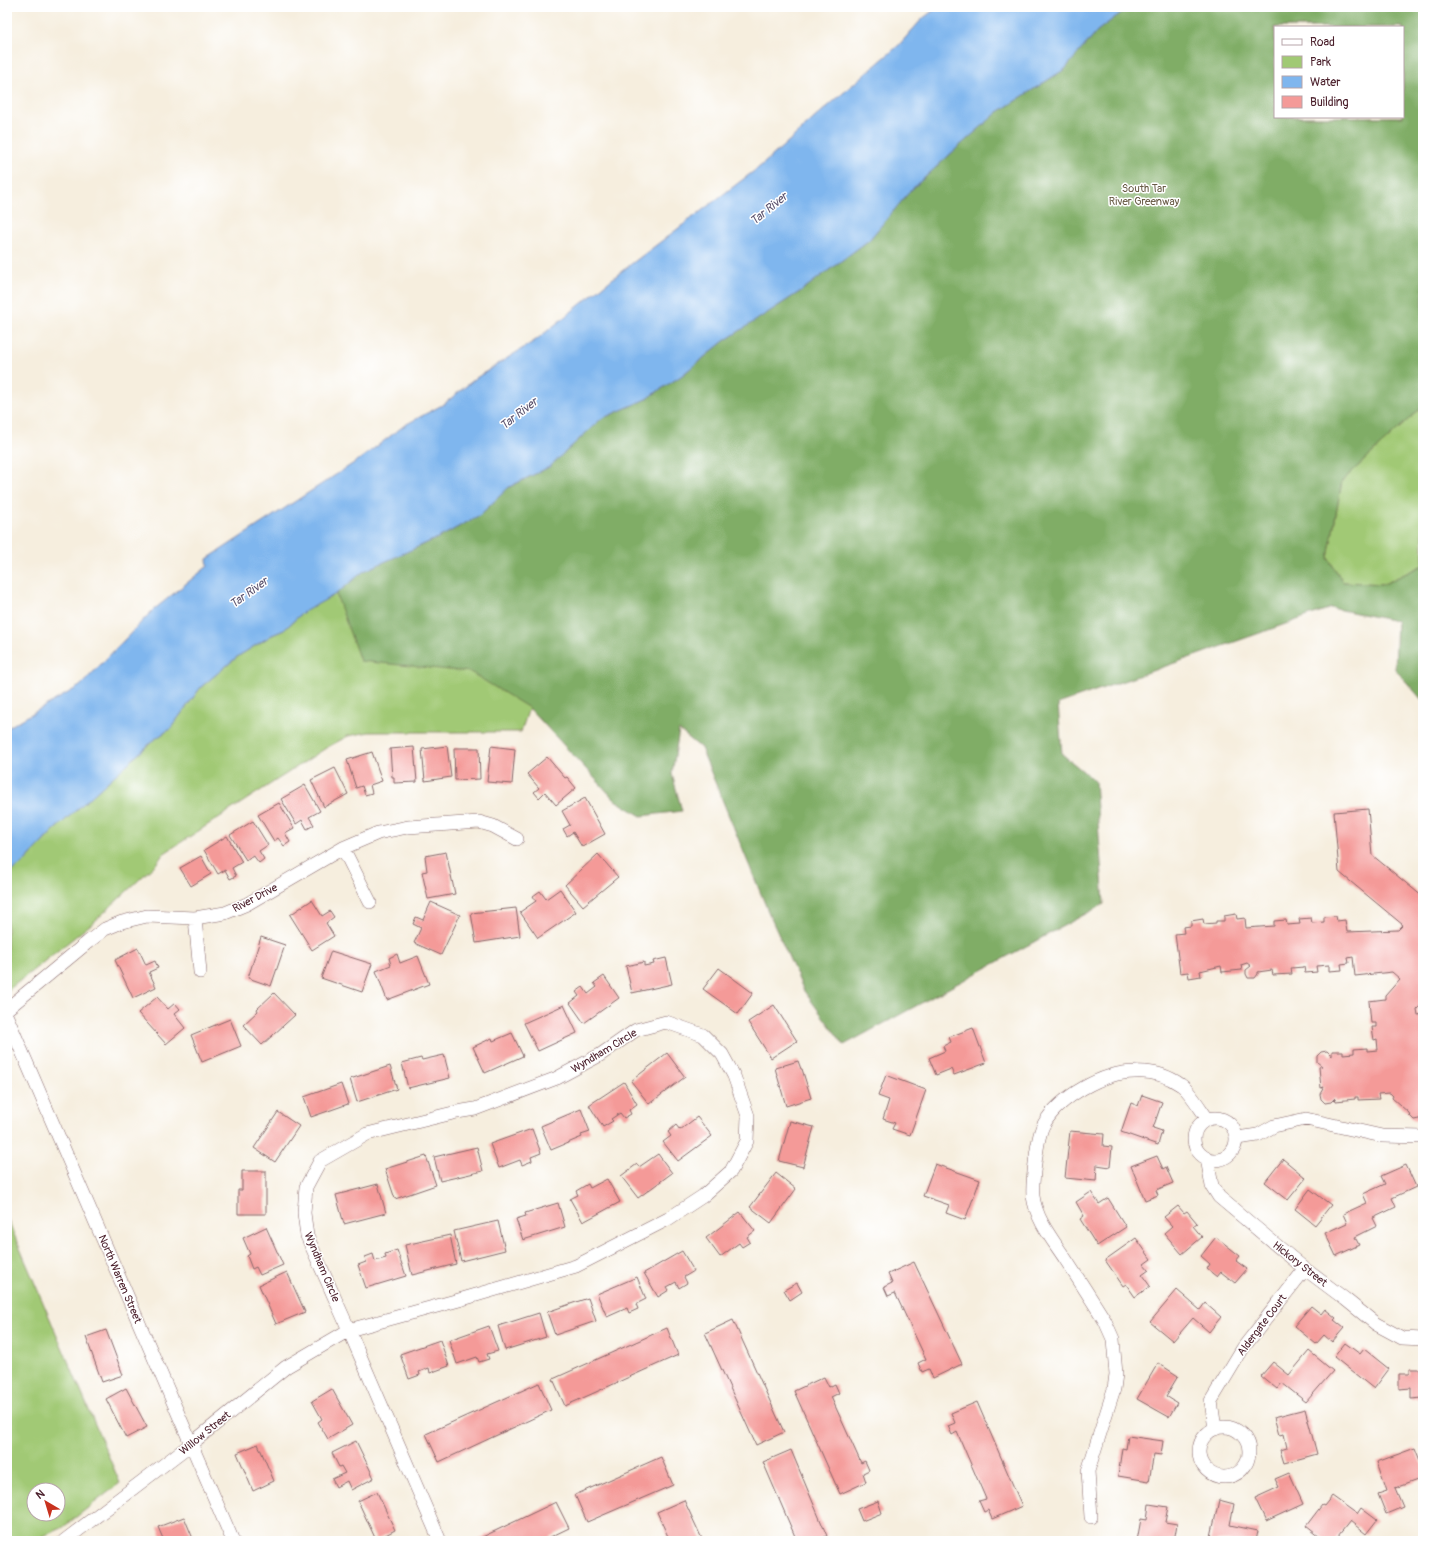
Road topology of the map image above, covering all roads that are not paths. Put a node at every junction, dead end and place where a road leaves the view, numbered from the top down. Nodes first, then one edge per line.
1 (518, 839) dead end
2 (343, 848) junction
3 (370, 902) dead end
4 (195, 918) junction
5 (200, 972) dead end
6 (7, 1009) edge
7 (7, 1017) edge
8 (1207, 1118) junction
9 (1423, 1137) edge
10 (1237, 1138) junction
11 (1207, 1158) junction
12 (1305, 1269) junction
13 (349, 1330) junction
14 (1423, 1339) edge
15 (1214, 1429) dead end
16 (191, 1444) junction
17 (1091, 1517) dead end
18 (64, 1541) edge
19 (234, 1541) edge
20 (440, 1541) edge

1 - 2 street, River Drive
2 - 3 street
2 - 4 street, River Drive
4 - 5 street
4 - 6 street, River Drive
7 - 16 street, North Warren Street
8 - 10 street
8 - 11 street
8 - 17 street
9 - 10 street
10 - 11 street
11 - 12 street, Hickory Street
12 - 14 street, Hickory Street
12 - 15 street, Aldergate Court
13 - 13 street, Wyndham Circle
13 - 16 street, Willow Street
13 - 20 street, Wyndham Circle
16 - 18 street, Willow Street
16 - 19 street, North Warren Street

